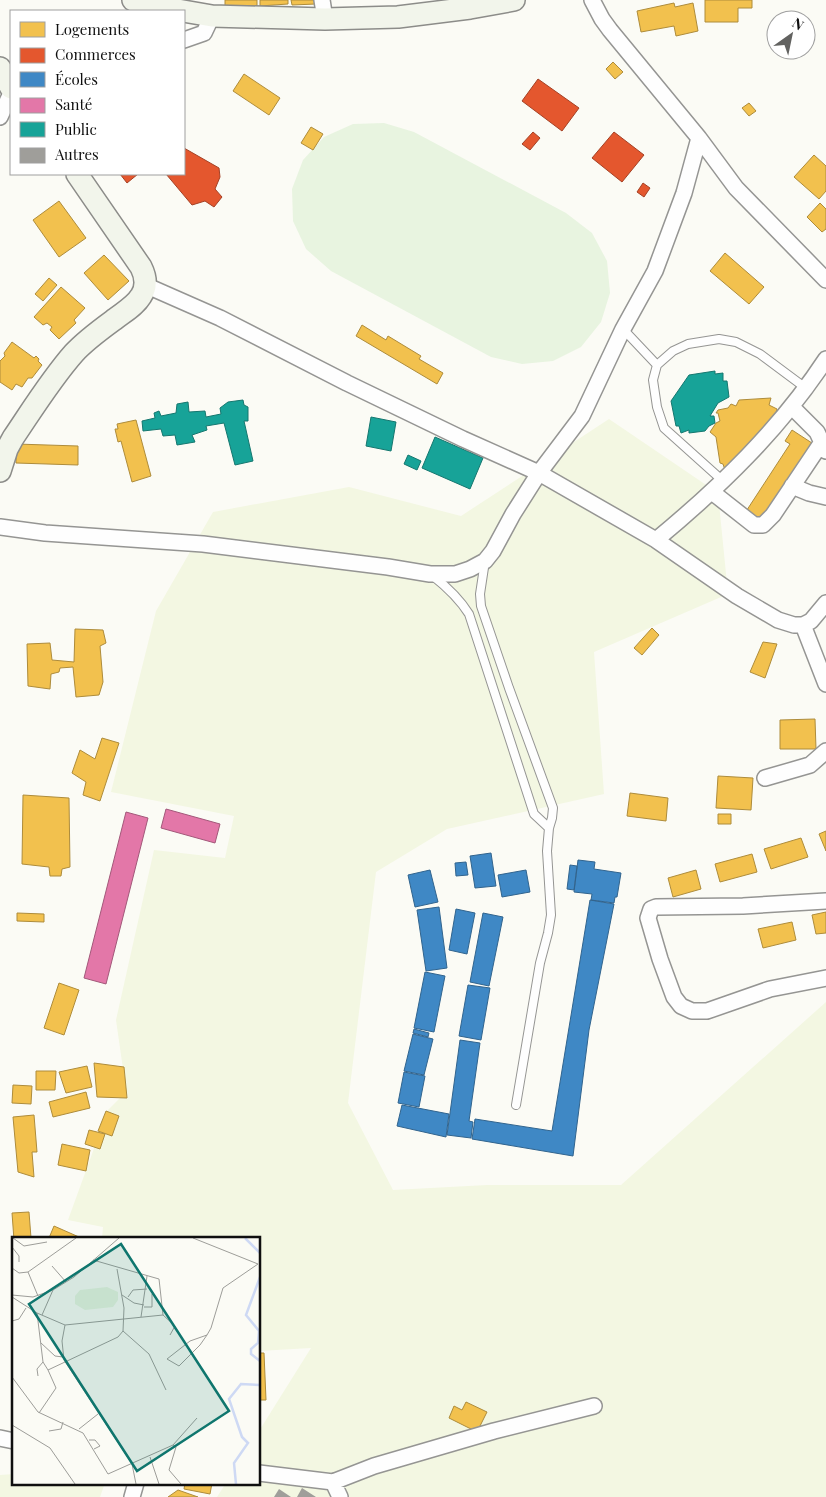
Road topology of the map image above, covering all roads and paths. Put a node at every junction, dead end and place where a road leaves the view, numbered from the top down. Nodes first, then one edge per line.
1 (133, 0) edge
2 (514, 0) edge
3 (592, 0) edge
4 (323, 9) edge
5 (177, 10) edge
6 (185, 11) edge
7 (212, 16) junction
8 (185, 40) edge
9 (0, 68) edge
10 (10, 86) edge
11 (10, 95) edge
12 (0, 117) edge
13 (700, 138) junction
14 (78, 175) edge
15 (826, 280) edge
16 (145, 284) junction
17 (623, 329) junction
18 (826, 359) edge
19 (657, 365) junction
20 (807, 389) junction
21 (792, 407) junction
22 (824, 447) edge
23 (0, 471) edge
24 (539, 473) junction
25 (723, 481) junction
26 (792, 486) junction
27 (712, 492) junction
28 (826, 497) edge
29 (0, 528) edge
30 (656, 540) junction
31 (485, 561) junction
32 (430, 574) junction
33 (826, 603) edge
34 (803, 625) junction
35 (826, 684) edge
36 (826, 751) edge
37 (765, 778) dead end
38 (548, 828) junction
39 (826, 901) edge
40 (826, 978) edge
41 (516, 1105) dead end
42 (594, 1406) dead end
43 (260, 1473) edge
44 (333, 1482) junction
45 (136, 1484) edge
46 (132, 1497) edge
47 (340, 1497) edge

1 - 5 street
2 - 4 street
3 - 13 street
4 - 7 street
6 - 7 street
7 - 8 street
9 - 10 street
11 - 12 street
13 - 15 street
13 - 17 street
14 - 16 street
16 - 23 street
16 - 24 street
17 - 19 lane
17 - 24 street
18 - 20 street
19 - 20 lane
19 - 25 lane
20 - 21 street
21 - 22 street
21 - 25 street
22 - 26 street
24 - 30 street
24 - 31 street
25 - 27 street
26 - 27 street
26 - 28 street
27 - 30 street
29 - 32 street
30 - 34 street
31 - 32 street
31 - 38 lane
32 - 38 lane
33 - 34 street
34 - 35 street
36 - 37 street
38 - 41 lane
39 - 40 street
42 - 44 street
43 - 44 street
44 - 47 street
45 - 46 street

